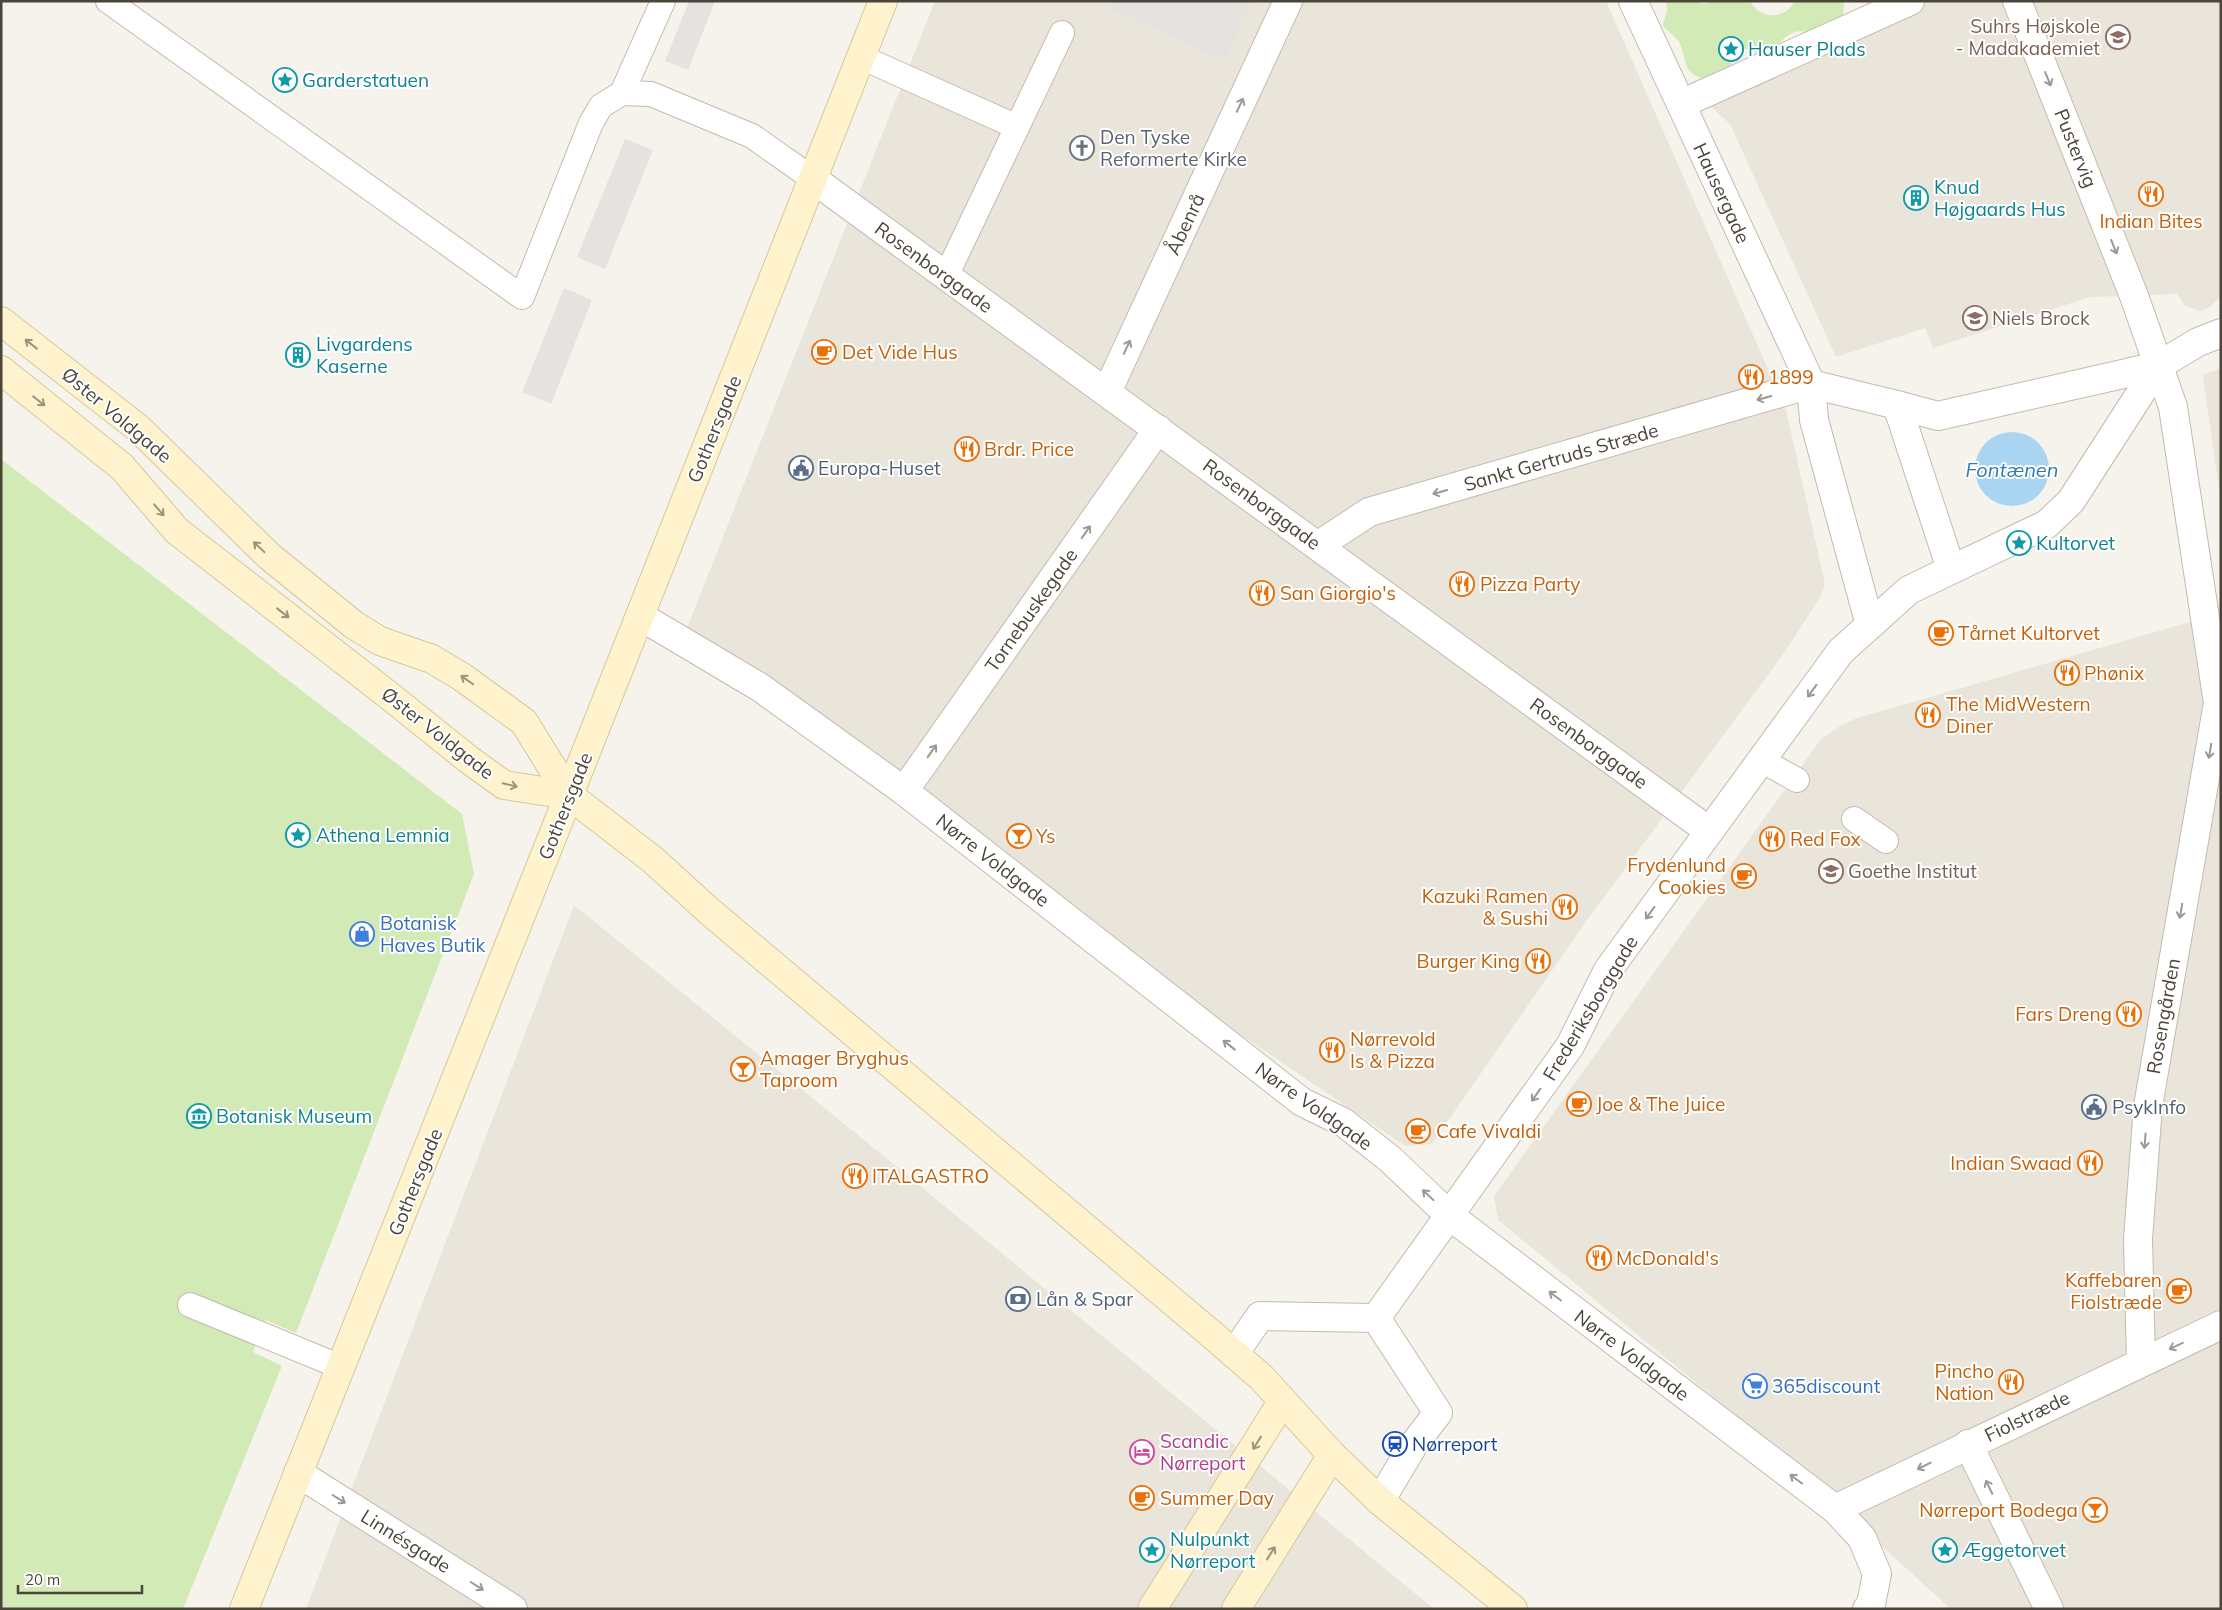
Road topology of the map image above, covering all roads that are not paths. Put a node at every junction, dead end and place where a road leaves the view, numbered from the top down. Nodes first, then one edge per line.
1 (108, 1) edge
2 (663, 1) edge
3 (883, 1) edge
4 (1288, 1) edge
5 (1633, 1) edge
6 (1910, 1) edge
7 (2017, 1) edge
8 (1062, 33) dead end
9 (861, 57) junction
10 (622, 93) junction
11 (1681, 104) junction
12 (1017, 128) junction
13 (813, 179) junction
14 (946, 276) junction
15 (1, 321) edge
16 (2209, 338) edge
17 (2158, 366) junction
18 (1, 370) edge
19 (1811, 384) junction
20 (1107, 392) junction
21 (1897, 406) junction
22 (1158, 429) junction
23 (1318, 545) junction
24 (1951, 569) junction
25 (640, 616) junction
26 (1870, 625) junction
27 (2220, 702) edge
28 (1761, 760) junction
29 (1797, 780) dead end
30 (904, 790) junction
31 (569, 795) junction
32 (1854, 819) dead end
33 (1709, 831) junction
34 (1886, 841) dead end
35 (1450, 1216) junction
36 (190, 1305) dead end
37 (1376, 1318) junction
38 (2221, 1325) edge
39 (1234, 1354) junction
40 (2141, 1362) junction
41 (341, 1366) junction
42 (1282, 1402) junction
43 (1968, 1444) junction
44 (1332, 1455) junction
45 (298, 1473) junction
46 (1380, 1501) junction
47 (1835, 1509) junction
48 (244, 1609) edge
49 (514, 1609) edge
50 (1152, 1609) edge
51 (1236, 1609) edge
52 (1513, 1609) edge
53 (1867, 1609) edge
54 (2049, 1609) edge

1 - 10 lane
2 - 10 lane
3 - 9 street, Gothersgade
20 -> 4 street, Åbenrå
5 - 11 street, Hausergade
6 - 11 street
7 -> 17 street, Pustervig
8 - 12 lane
9 - 12 lane
9 - 13 street, Gothersgade
10 - 13 lane
11 - 19 street, Hausergade
12 - 14 lane
13 - 14 street, Rosenborggade
13 - 25 street, Gothersgade
14 - 20 street, Rosenborggade
31 -> 15 street, Øster Voldgade
16 - 17 street
17 - 21 street
17 - 24 street
17 - 27 street
18 -> 31 street, Øster Voldgade
19 - 21 street
19 -> 23 street, Sankt Gertruds Stræde
19 - 26 street
20 - 22 street, Rosenborggade
21 - 24 street
22 - 23 street, Rosenborggade
30 -> 22 street, Tornebuskegade
23 - 33 street, Rosenborggade
24 - 26 street
25 - 30 street, Nørre Voldgade
25 - 31 street, Gothersgade
26 -> 28 street, Frederiksborggade
27 -> 40 street, Rosengården
28 - 29 lane
28 - 33 street, Frederiksborggade
35 -> 30 street, Nørre Voldgade
31 - 39 street
31 - 41 street, Gothersgade
32 - 34 lane
33 -> 35 street, Frederiksborggade
35 - 37 street, Frederiksborggade
47 -> 35 street, Nørre Voldgade
36 - 41 lane
37 - 39 street
37 - 46 street
38 -> 40 street, Fiolstræde
39 - 42 street
40 - 43 street, Fiolstræde
41 - 45 street, Gothersgade
42 - 44 street
42 -> 50 street
43 -> 47 street, Fiolstræde
54 -> 43 street
44 - 46 street
51 -> 44 street
45 - 48 street, Gothersgade
45 -> 49 street, Linnésgade
46 - 52 street
47 - 53 street, Nørre Voldgade

